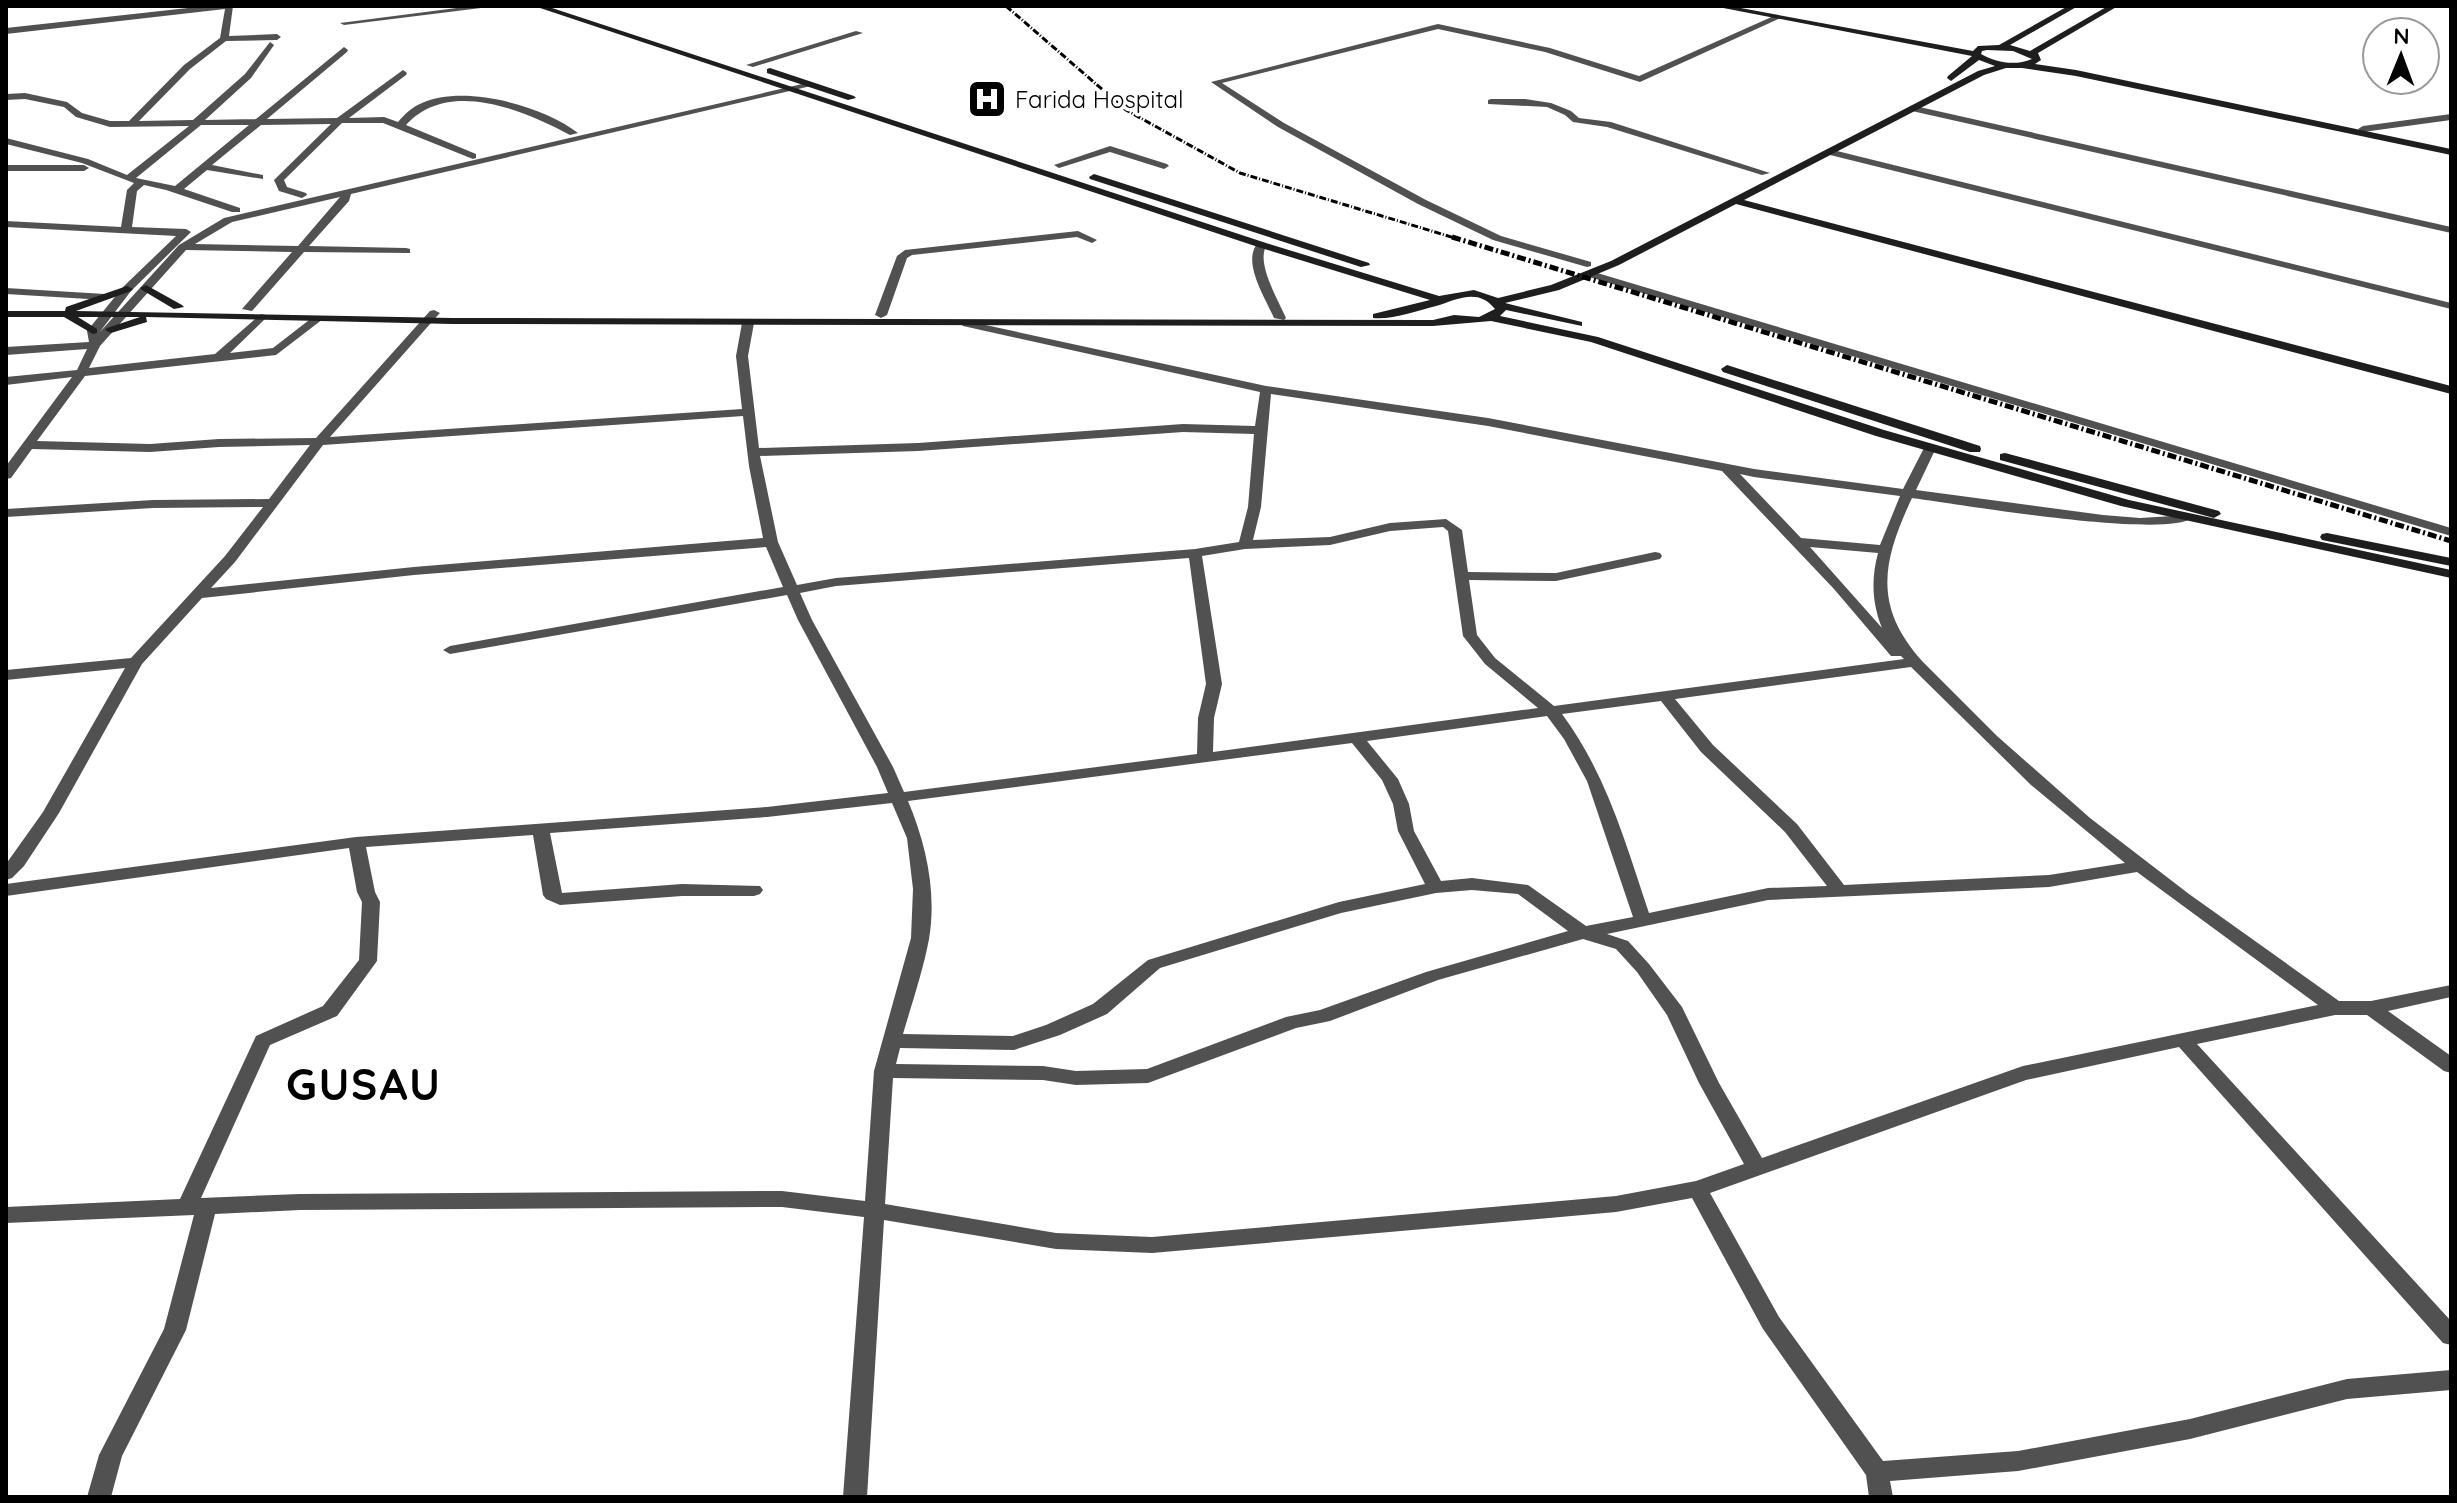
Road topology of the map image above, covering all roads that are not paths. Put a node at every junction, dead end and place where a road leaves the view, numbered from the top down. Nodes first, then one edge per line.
1 (229, 6) edge
2 (538, 6) edge
3 (571, 6) edge
4 (1717, 6) edge
5 (1737, 6) edge
6 (2074, 6) edge
7 (2114, 6) edge
8 (485, 10) edge
9 (1779, 17) junction
10 (344, 23) dead end
11 (6, 31) edge
12 (859, 33) dead end
13 (277, 37) dead end
14 (218, 44) junction
15 (270, 45) dead end
16 (2003, 46) junction
17 (671, 47) junction
18 (1987, 47) junction
19 (344, 50) dead end
20 (2034, 55) junction
21 (1977, 56) junction
22 (750, 65) junction
23 (2007, 65) junction
24 (2021, 65) junction
25 (403, 73) dead end
26 (799, 81) junction
27 (811, 85) junction
28 (779, 86) junction
29 (791, 90) junction
30 (6, 97) edge
31 (1491, 102) dead end
32 (1915, 109) junction
33 (2451, 117) edge
34 (341, 119) junction
35 (199, 121) junction
36 (260, 121) junction
37 (132, 123) junction
38 (401, 125) junction
39 (2363, 129) junction
40 (573, 133) junction
41 (6, 141) edge
42 (2451, 150) edge
43 (1829, 152) junction
44 (473, 156) junction
45 (1059, 165) junction
46 (1164, 166) dead end
47 (206, 167) junction
48 (6, 168) edge
49 (98, 168) junction
50 (1765, 173) junction
51 (259, 177) dead end
52 (128, 179) junction
53 (143, 181) junction
54 (177, 190) junction
55 (347, 191) junction
56 (1749, 194) junction
57 (302, 195) junction
58 (1736, 201) junction
59 (236, 210) junction
60 (6, 224) edge
61 (126, 230) junction
62 (2451, 230) edge
63 (185, 233) junction
64 (1092, 240) dead end
65 (1262, 245) junction
66 (183, 247) junction
67 (302, 248) junction
68 (406, 251) dead end
69 (1588, 269) junction
70 (146, 288) junction
71 (1410, 289) junction
72 (6, 291) edge
73 (1456, 294) junction
74 (1482, 295) junction
75 (1439, 301) junction
76 (1499, 303) junction
77 (2451, 306) edge
78 (106, 307) junction
79 (248, 309) junction
80 (1403, 310) junction
81 (126, 311) junction
82 (173, 311) junction
83 (67, 312) junction
84 (6, 314) edge
85 (881, 315) junction
86 (261, 317) junction
87 (431, 317) junction
88 (1280, 318) junction
89 (1492, 318) junction
90 (317, 319) junction
91 (1462, 320) junction
92 (748, 323) junction
93 (967, 324) junction
94 (111, 330) junction
95 (94, 338) junction
96 (6, 351) edge
97 (220, 356) junction
98 (81, 373) junction
99 (6, 381) edge
100 (2451, 382) edge
101 (1266, 390) junction
102 (2451, 390) edge
103 (750, 412) junction
104 (1259, 430) junction
105 (320, 441) junction
106 (27, 445) junction
107 (1930, 448) junction
108 (754, 452) junction
109 (1727, 468) junction
110 (6, 475) edge
111 (1906, 496) junction
112 (274, 503) junction
113 (6, 513) edge
114 (2185, 518) junction
115 (2451, 532) edge
116 (771, 542) junction
117 (1796, 542) junction
118 (1245, 545) junction
119 (1887, 550) junction
120 (1195, 553) junction
121 (1655, 556) dead end
122 (2451, 562) edge
123 (2451, 574) edge
124 (1462, 576) junction
125 (792, 590) junction
126 (199, 594) junction
127 (450, 650) dead end
128 (136, 662) junction
129 (1910, 662) junction
130 (6, 675) edge
131 (1664, 694) junction
132 (1551, 711) junction
133 (1356, 738) junction
134 (1205, 757) junction
135 (898, 798) junction
136 (541, 829) junction
137 (356, 842) junction
138 (2139, 866) junction
139 (6, 874) edge
140 (1436, 887) junction
141 (6, 890) edge
142 (754, 890) dead end
143 (1840, 891) junction
144 (1643, 921) junction
145 (1583, 933) junction
146 (2451, 991) edge
147 (2335, 1008) junction
148 (2371, 1008) junction
149 (2182, 1039) junction
150 (893, 1041) junction
151 (2451, 1066) edge
152 (884, 1071) junction
153 (1757, 1168) junction
154 (1697, 1189) junction
155 (197, 1206) junction
156 (873, 1210) junction
157 (6, 1215) edge
158 (2451, 1336) edge
159 (2451, 1380) edge
160 (1877, 1472) junction
161 (99, 1497) edge
162 (855, 1497) edge
163 (1871, 1497) edge
164 (1881, 1497) edge

1 - 11 street
1 - 14 street
2 - 17 street
3 - 17 street
4 - 9 street
5 - 18 street
6 - 16 street
7 - 20 street
8 - 10 street
9 - 21 street
9 - 69 street
12 - 22 street
13 - 14 street
14 - 37 street
15 - 35 street
16 - 18 street
16 - 20 street
17 - 22 street
17 - 28 street
18 - 21 street
19 - 36 street
20 - 24 street
20 - 39 street
21 - 23 street
21 - 50 street
22 - 26 street
23 - 24 street
23 - 32 street
24 - 42 street
25 - 34 street
26 - 27 street
26 - 28 street
27 - 29 street
27 - 45 street
28 - 29 street
28 - 40 street
29 - 55 street
29 - 65 street
30 - 37 street
31 - 50 street
32 - 43 street
32 - 62 street
33 - 39 street
34 - 36 street
34 - 38 street
34 - 57 street
35 - 36 street
35 - 37 street
35 - 52 street
36 - 47 street
38 - 40 street
38 - 44 street
39 - 42 street
40 - 44 street
41 - 49 street
43 - 56 street
43 - 77 street
44 - 57 street
45 - 46 street
45 - 73 street
47 - 51 street
47 - 54 street
48 - 49 street
49 - 52 street
50 - 69 street
52 - 53 street
53 - 54 street
53 - 61 street
54 - 59 street
55 - 66 street
55 - 67 street
56 - 58 street
56 - 100 street
57 - 59 street
58 - 69 street
58 - 102 street
59 - 63 street
60 - 61 street
61 - 63 street
63 - 78 street
64 - 85 street
65 - 71 street
65 - 88 street
66 - 67 street
66 - 70 street
67 - 68 street
67 - 79 street
69 - 74 street
69 - 76 street
69 - 115 street
70 - 81 street
70 - 82 street
71 - 75 street
71 - 80 street
72 - 78 street
73 - 74 street
73 - 75 street
74 - 76 street
75 - 80 street
75 - 91 street
76 - 89 street
76 - 122 street
78 - 81 street
78 - 83 street
78 - 83 street
78 - 95 street
79 - 82 street
79 - 87 street
80 - 88 street
81 - 82 street
81 - 94 street
82 - 86 street
82 - 94 street
83 - 84 street
83 - 95 street
85 - 87 street
85 - 88 street
86 - 90 street
86 - 97 street
87 - 90 street
87 - 92 street
87 - 105 street
89 - 91 street
89 - 107 street
90 - 97 street
91 - 93 street
92 - 93 street
92 - 103 street
93 - 101 street
94 - 95 street
95 - 96 street
95 - 98 street
97 - 98 street
98 - 99 street
98 - 106 street
101 - 104 street
101 - 109 street
103 - 105 street
103 - 108 street
104 - 108 street
104 - 118 street
105 - 106 street
105 - 112 street
106 - 110 street
107 - 111 street
107 - 114 street
108 - 116 street
109 - 111 street
109 - 117 street
111 - 114 street
111 - 119 street
112 - 113 street
112 - 126 street
114 - 123 street
116 - 125 street
116 - 126 street
117 - 119 street
117 - 129 street
118 - 120 street
118 - 124 street
119 - 129 street
120 - 125 street
120 - 134 street
121 - 124 street
124 - 132 street
125 - 127 street
125 - 135 street
126 - 128 street
128 - 130 street
128 - 139 street
129 - 131 street
129 - 138 street
131 - 132 street
131 - 143 street
132 - 133 street
132 - 144 street
133 - 134 street
133 - 140 street
134 - 135 street
135 - 136 street
135 - 150 street
136 - 137 street
136 - 142 street
137 - 141 street
137 - 155 street
138 - 143 street
138 - 147 street
140 - 145 street
140 - 150 street
143 - 144 street
144 - 145 street
145 - 152 street
145 - 153 street
146 - 148 street
147 - 148 street
147 - 149 street
148 - 151 street
149 - 153 street
149 - 158 street
150 - 152 street
152 - 156 street
153 - 154 street
154 - 156 street
154 - 160 street
155 - 156 street
155 - 157 street
155 - 161 street
156 - 162 street
159 - 160 street
160 - 163 street
160 - 164 street

